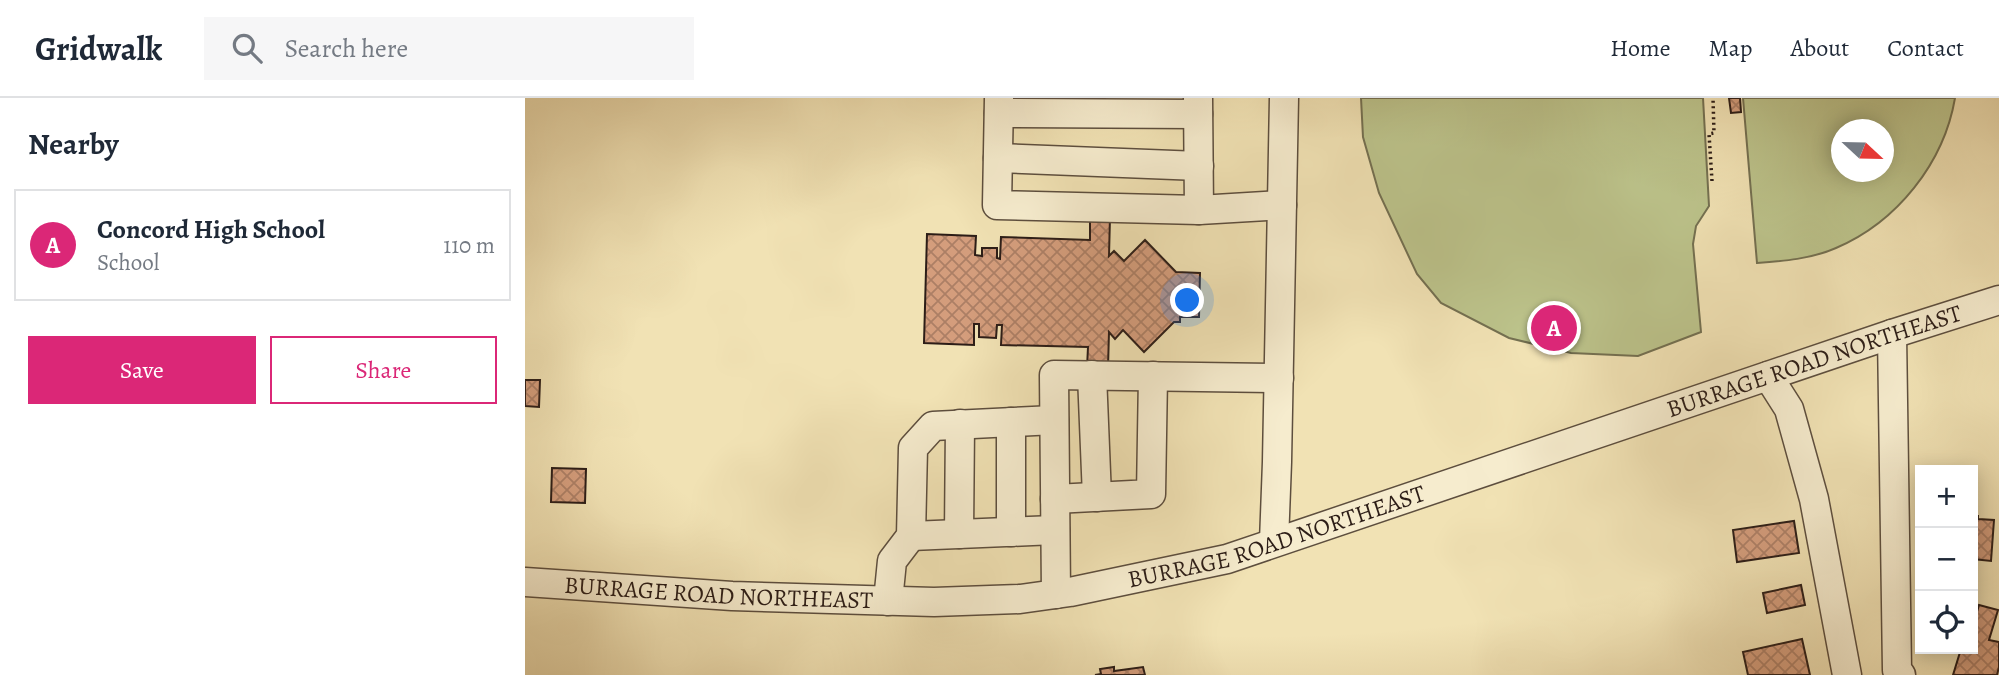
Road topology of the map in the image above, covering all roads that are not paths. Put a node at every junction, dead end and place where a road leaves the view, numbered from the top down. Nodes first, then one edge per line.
1 (1284, 98) edge
2 (999, 105) edge
3 (1198, 106) edge
4 (998, 158) junction
5 (1199, 166) junction
6 (1282, 205) junction
7 (1199, 210) junction
8 (1999, 300) edge
9 (1892, 334) junction
10 (1092, 375) junction
11 (1153, 376) junction
12 (1768, 376) junction
13 (1279, 378) junction
14 (1054, 420) junction
15 (1011, 422) junction
16 (960, 424) junction
17 (1097, 497) junction
18 (1055, 499) junction
19 (1055, 530) junction
20 (1011, 532) junction
21 (959, 534) junction
22 (911, 536) junction
23 (1273, 542) junction
24 (525, 582) edge
25 (1056, 594) junction
26 (888, 601) junction
27 (1847, 675) edge
28 (1901, 675) edge

1 - 6 street
2 - 3 street
2 - 4 street
3 - 5 street
4 - 5 street
4 - 7 street
5 - 7 street
6 - 7 street
6 - 13 street
8 - 9 street, BURRAGE ROAD NORTHEAST
9 - 12 street, BURRAGE ROAD NORTHEAST
9 - 28 street
10 - 11 street
10 - 14 street
10 - 17 street
11 - 13 street
11 - 17 street
12 - 23 street, BURRAGE ROAD NORTHEAST
12 - 27 street
13 - 23 street
14 - 15 street
14 - 18 street
15 - 16 street
15 - 20 street
16 - 21 street
16 - 22 street
17 - 18 street
18 - 19 street
19 - 20 street
19 - 25 street
20 - 21 street
21 - 22 street
22 - 26 street
23 - 25 street, BURRAGE ROAD NORTHEAST
24 - 26 street, BURRAGE ROAD NORTHEAST
25 - 26 street, BURRAGE ROAD NORTHEAST

